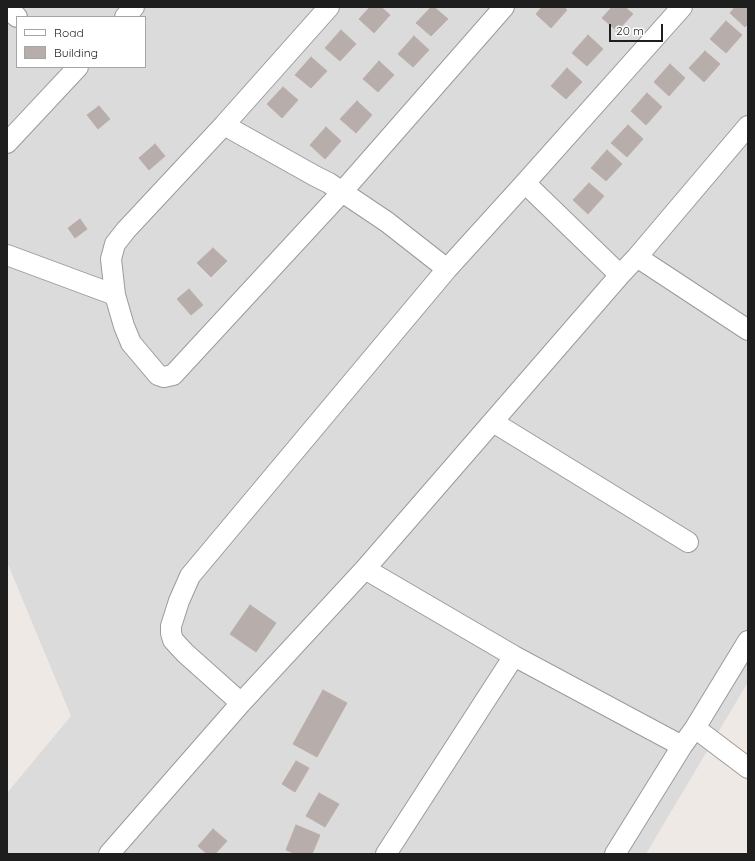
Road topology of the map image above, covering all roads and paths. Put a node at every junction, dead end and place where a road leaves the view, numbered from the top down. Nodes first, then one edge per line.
1 (7, 7) edge
2 (134, 7) edge
3 (329, 7) edge
4 (504, 7) edge
5 (682, 7) edge
6 (16, 16) edge
7 (126, 16) edge
8 (74, 68) edge
9 (224, 125) junction
10 (748, 126) edge
11 (7, 143) edge
12 (525, 183) junction
13 (342, 192) junction
14 (7, 255) edge
15 (637, 257) junction
16 (447, 269) junction
17 (620, 275) junction
18 (115, 295) junction
19 (748, 330) edge
20 (493, 422) junction
21 (688, 542) dead end
22 (365, 569) junction
23 (748, 641) edge
24 (514, 656) junction
25 (241, 703) junction
26 (695, 728) junction
27 (682, 746) junction
28 (748, 768) edge
29 (109, 854) edge
30 (386, 854) edge
31 (615, 854) edge

1 - 6 street
2 - 7 street
3 - 9 street
4 - 13 street
5 - 12 street
8 - 11 street
9 - 13 street
9 - 18 street
10 - 15 street
12 - 16 street
12 - 17 street
13 - 16 street
13 - 18 street
14 - 18 street
15 - 17 street
15 - 19 street
16 - 25 street
17 - 20 street
20 - 21 street
20 - 22 street
22 - 24 street
22 - 25 street
23 - 26 street
24 - 27 street
24 - 30 street
25 - 29 street
26 - 27 street
26 - 28 street
27 - 31 street

